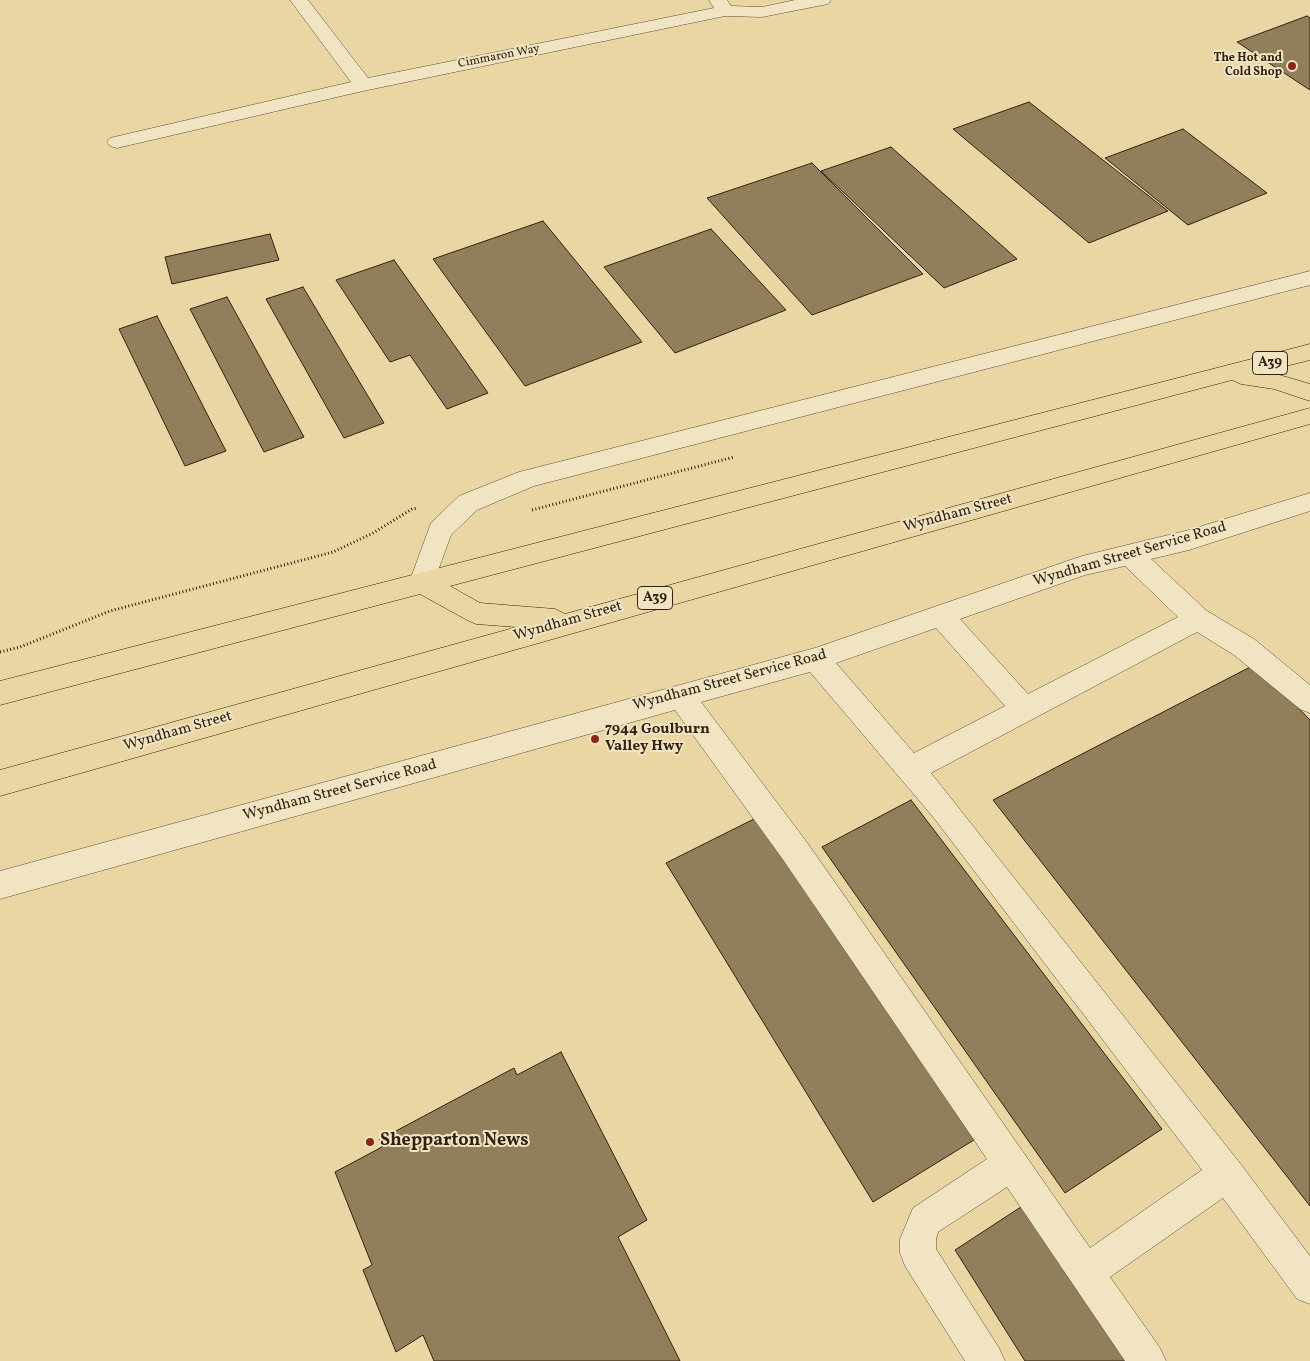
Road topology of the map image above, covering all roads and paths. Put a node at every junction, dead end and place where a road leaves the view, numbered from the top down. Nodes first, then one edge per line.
1 (299, 0) edge
2 (822, 0) edge
3 (721, 6) edge
4 (363, 85) junction
5 (117, 142) dead end
6 (1310, 278) edge
7 (1310, 352) edge
8 (1230, 374) junction
9 (1310, 393) edge
10 (1310, 416) edge
11 (1310, 502) edge
12 (1130, 554) junction
13 (422, 583) junction
14 (940, 615) junction
15 (1198, 619) junction
16 (571, 621) junction
17 (816, 659) junction
18 (0, 693) edge
19 (680, 695) junction
20 (1310, 700) edge
21 (1024, 710) junction
22 (911, 769) junction
23 (0, 782) edge
24 (0, 885) edge
25 (1011, 1164) junction
26 (1227, 1174) junction
27 (1086, 1272) junction
28 (1310, 1286) edge
29 (986, 1361) edge
30 (1147, 1361) edge

1 - 4 street
2 - 3 street, Cimmaron Way
3 - 4 street, Cimmaron Way
4 - 5 street, Cimmaron Way
6 - 13 street
7 - 8 highway, A39
8 - 9 highway
8 - 13 highway, A39
10 - 16 highway, Wyndham Street / A39
11 - 12 street, Wyndham Street Service Road
12 - 14 street, Wyndham Street Service Road
12 - 15 street
13 - 16 highway
13 - 18 highway, A39
14 - 17 street, Wyndham Street Service Road
14 - 21 street
15 - 20 street
15 - 21 street
16 - 23 highway, Wyndham Street / A39
17 - 19 street, Wyndham Street Service Road
17 - 22 street
19 - 24 street, Wyndham Street Service Road
19 - 25 street
21 - 22 street
22 - 26 street
25 - 27 street
25 - 29 street
26 - 27 street
26 - 28 street
27 - 30 street

